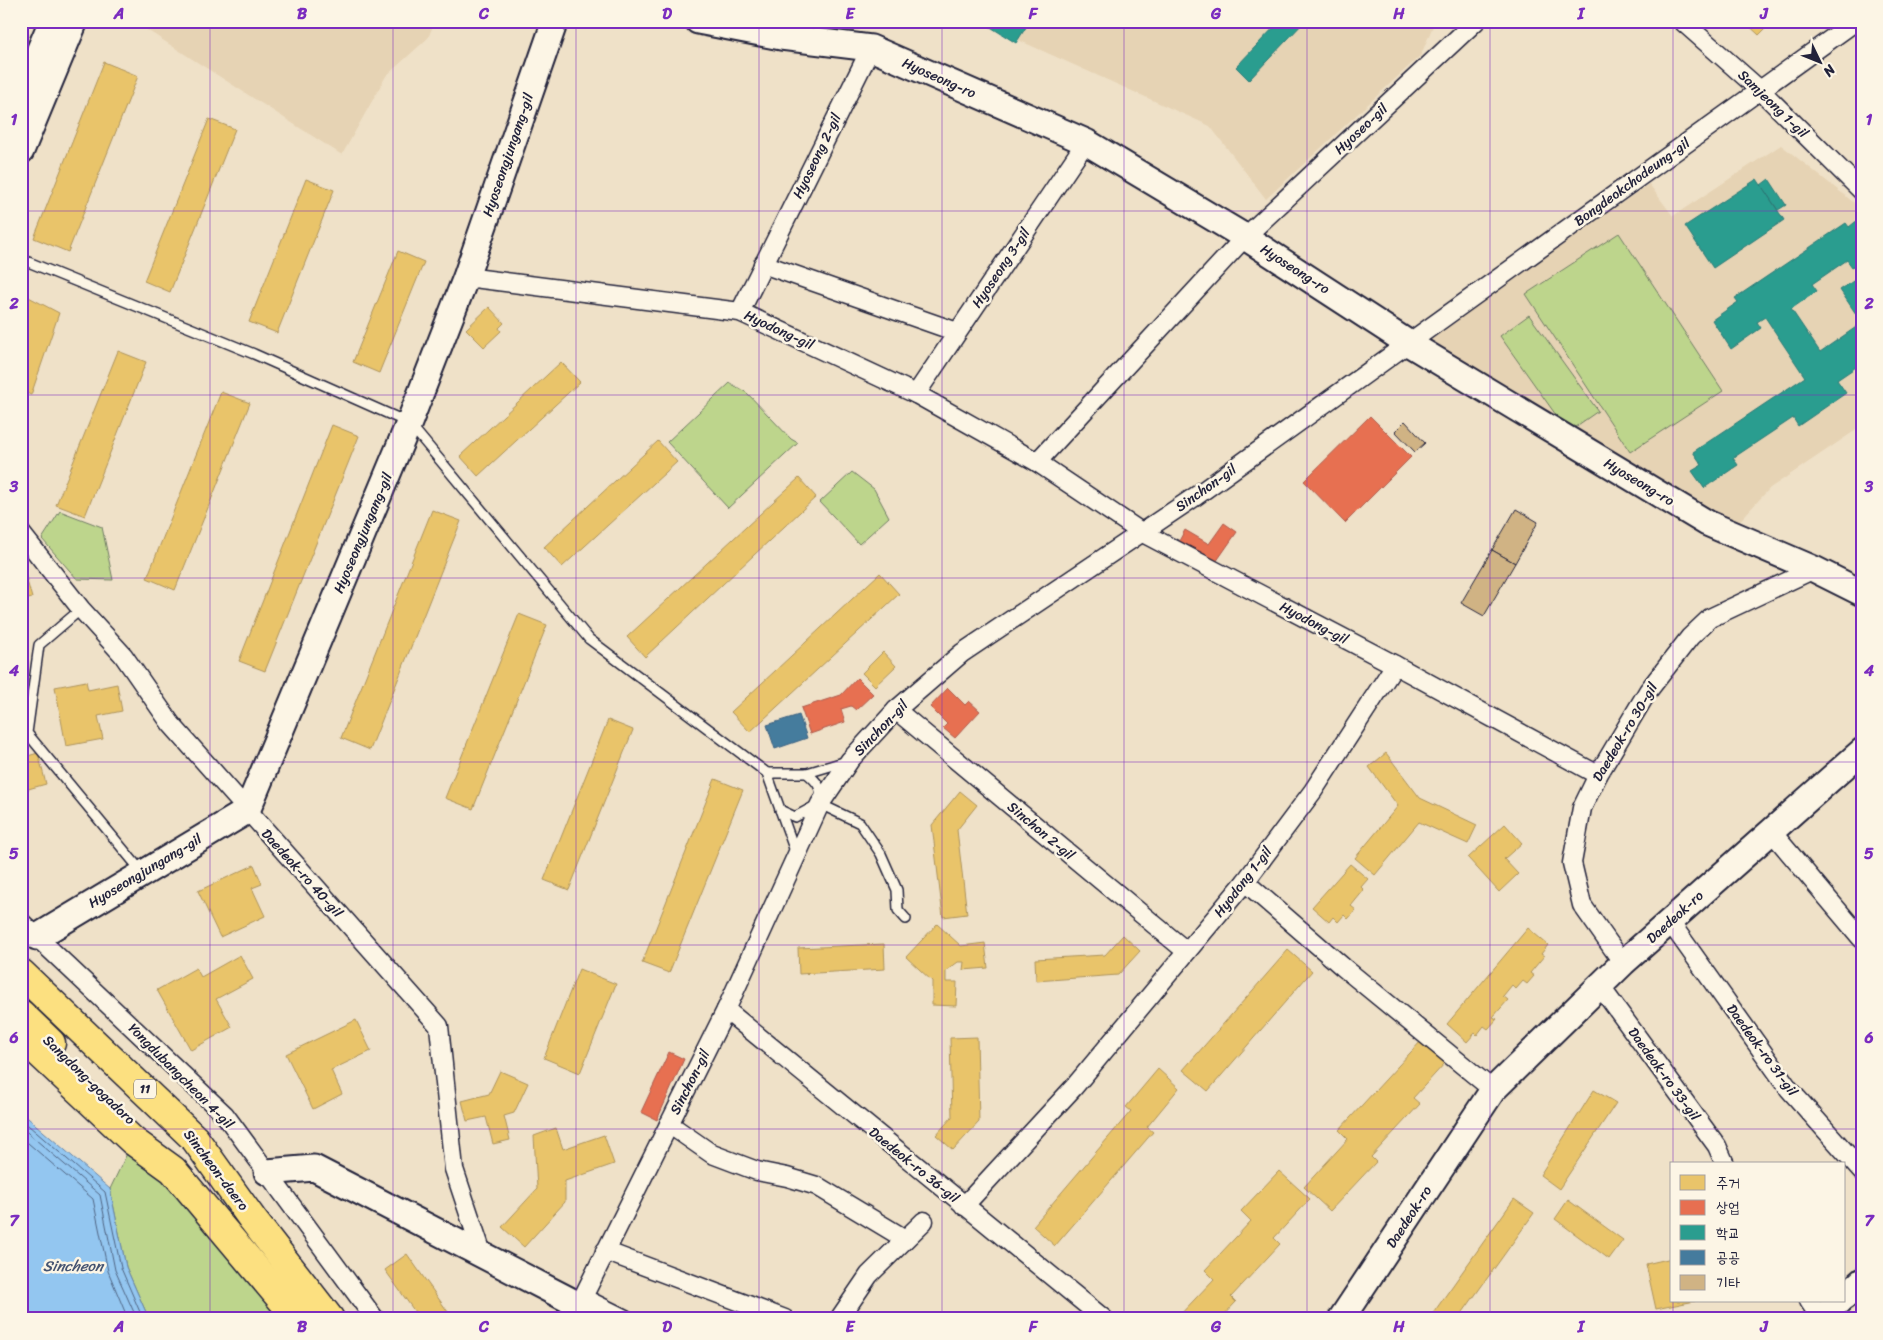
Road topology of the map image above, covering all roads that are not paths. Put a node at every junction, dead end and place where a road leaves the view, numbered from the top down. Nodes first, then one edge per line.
1 (555, 21) edge
2 (698, 21) edge
3 (1476, 21) edge
4 (1682, 21) edge
5 (1856, 21) edge
6 (57, 22) edge
7 (871, 48) junction
8 (24, 82) edge
9 (1760, 90) junction
10 (1086, 142) junction
11 (21, 151) edge
12 (1862, 191) edge
13 (1245, 237) junction
14 (21, 259) edge
15 (763, 264) junction
16 (466, 277) junction
17 (740, 312) junction
18 (957, 332) junction
19 (1408, 343) junction
20 (916, 394) junction
21 (409, 423) junction
22 (1037, 462) junction
23 (1141, 532) junction
24 (21, 534) edge
25 (1814, 570) junction
26 (1862, 593) edge
27 (81, 608) junction
28 (1395, 665) junction
29 (896, 710) junction
30 (1862, 751) edge
31 (850, 760) junction
32 (767, 773) junction
33 (807, 774) junction
34 (1598, 774) junction
35 (820, 804) junction
36 (780, 810) junction
37 (247, 811) junction
38 (1772, 831) junction
39 (796, 854) junction
40 (142, 872) junction
41 (1245, 882) junction
42 (906, 919) dead end
43 (1670, 922) junction
44 (29, 929) edge
45 (1862, 938) edge
46 (1186, 951) junction
47 (1623, 963) junction
48 (21, 973) edge
49 (1600, 986) junction
50 (21, 995) edge
51 (726, 1010) junction
52 (21, 1014) edge
53 (21, 1036) edge
54 (1493, 1090) junction
55 (669, 1124) junction
56 (195, 1139) junction
57 (1724, 1162) edge
58 (173, 1170) junction
59 (1862, 1171) edge
60 (267, 1172) junction
61 (964, 1206) junction
62 (253, 1220) junction
63 (924, 1221) dead end
64 (905, 1239) junction
65 (605, 1251) junction
66 (483, 1256) junction
67 (308, 1267) junction
68 (1862, 1281) edge
69 (1846, 1295) edge
70 (1837, 1302) edge
71 (586, 1307) edge
72 (1818, 1314) edge
73 (298, 1319) edge
74 (330, 1319) edge
75 (339, 1319) edge
76 (346, 1319) edge
77 (375, 1319) edge
78 (624, 1319) edge
79 (785, 1319) edge
80 (840, 1319) edge
81 (1104, 1319) edge
82 (1341, 1319) edge

1 - 16 main road, Hyoseongjungang-gil
2 - 7 main road, Hyoseong-ro
3 - 13 street, Hyoseo-gil
4 - 9 street, Samjeong 1-gil
5 - 9 street, Bongdeokchodeung-gil
6 - 8 main road
6 - 11 main road
7 - 10 main road, Hyoseong-ro
7 - 15 street, Hyoseong 2-gil
9 - 12 street, Samjeong 1-gil
9 - 19 street, Bongdeokchodeung-gil
10 - 13 main road, Hyoseong-ro
10 - 18 street, Hyoseong 3-gil
13 - 19 main road, Hyoseong-ro
13 - 22 street
14 - 21 lane
15 - 17 street, Hyoseong 2-gil
15 - 18 street
16 - 17 street, Hyodong-gil
16 - 21 main road, Hyoseongjungang-gil
17 - 20 street, Hyodong-gil
18 - 20 street, Hyoseong 3-gil
19 - 23 street, Sinchon-gil
19 - 25 main road, Hyoseong-ro
20 - 22 street, Hyodong-gil
21 - 32 lane
21 - 37 main road, Hyoseongjungang-gil
22 - 23 street, Hyodong-gil
23 - 28 street, Hyodong-gil
23 - 29 street, Sinchon-gil
24 - 27 street, Daedeok-ro 40-gil
25 - 26 main road, Hyoseong-ro
25 - 34 street, Daedeok-ro 30-gil
27 - 37 street, Daedeok-ro 40-gil
27 - 40 lane
28 - 34 street, Hyodong-gil
28 - 41 street, Hyodong 1-gil
29 - 31 street, Sinchon-gil
29 - 46 street, Sinchon 2-gil
30 - 38 main road, Daedeok-ro
31 - 33 lane
31 - 35 street, Sinchon-gil
32 - 33 lane
32 - 36 lane
33 - 35 lane
34 - 47 street, Daedeok-ro 30-gil
35 - 36 lane
35 - 39 street, Sinchon-gil
35 - 42 lane
36 - 39 lane
37 - 40 main road, Hyoseongjungang-gil
37 - 66 street, Daedeok-ro 40-gil
38 - 43 main road, Daedeok-ro
38 - 45 street
39 - 51 street, Sinchon-gil
40 - 44 main road, Hyoseongjungang-gil
41 - 46 street, Hyodong 1-gil
41 - 54 street
43 - 47 main road, Daedeok-ro
43 - 59 street, Daedeok-ro 31-gil
44 - 60 street, Yongdubangcheon 4-gil
46 - 61 street, Hyodong 1-gil
47 - 49 main road, Daedeok-ro
48 - 56 highway, Sincheon-daero / 11
49 - 54 main road, Daedeok-ro
49 - 57 street, Daedeok-ro 33-gil
50 - 62 highway, Sangdong-gogadoro
51 - 55 street, Sinchon-gil
51 - 61 street, Daedeok-ro 36-gil
52 - 58 highway, Sangdong-gogadoro
53 - 58 highway
54 - 82 main road, Daedeok-ro
55 - 64 street
55 - 65 street, Sinchon-gil
56 - 62 highway, Sincheon-daero / 11
56 - 67 highway
58 - 73 highway
60 - 66 main road
60 - 77 street, Yongdubangcheon 4-gil
61 - 81 street, Daedeok-ro 36-gil
62 - 74 highway, Sincheon-daero / 11
63 - 64 street
64 - 80 street
65 - 71 street, Sinchon-gil
65 - 79 street
66 - 71 main road
67 - 75 highway
67 - 76 highway
68 - 69 main road
70 - 72 main road
71 - 78 street

